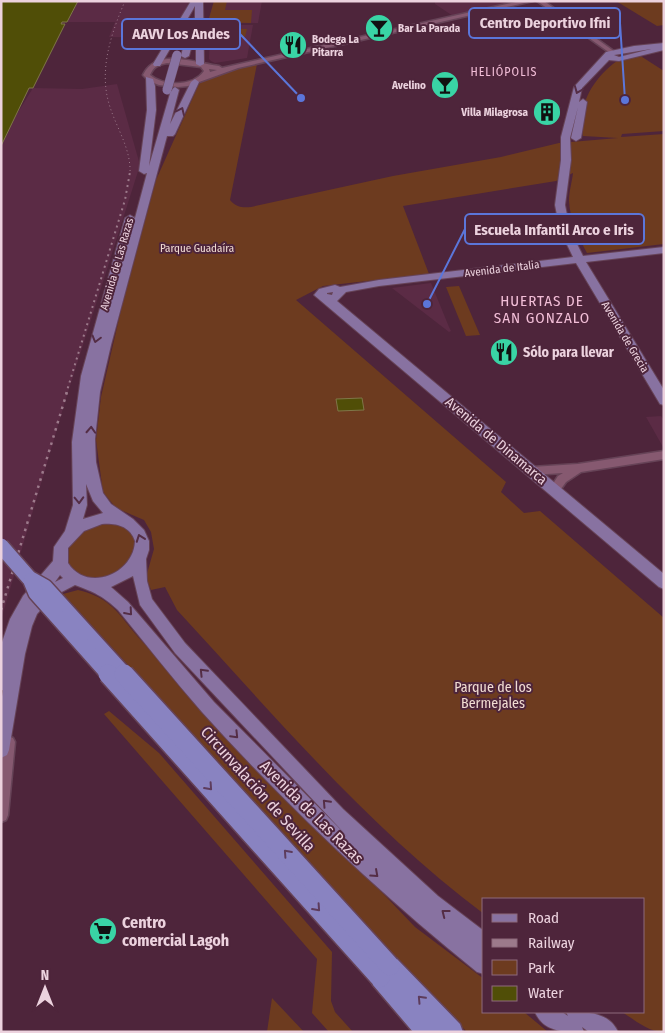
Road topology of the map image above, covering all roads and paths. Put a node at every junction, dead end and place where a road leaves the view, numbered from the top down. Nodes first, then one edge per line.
1 (530, 1) edge
2 (540, 1) edge
3 (196, 2) edge
4 (664, 47) edge
5 (615, 55) junction
6 (156, 64) junction
7 (202, 65) junction
8 (236, 66) junction
9 (205, 76) junction
10 (149, 79) junction
11 (195, 82) junction
12 (171, 90) joint
13 (148, 171) junction
14 (664, 250) edge
15 (580, 260) junction
16 (328, 300) joint
17 (664, 401) edge
18 (664, 456) edge
19 (532, 471) junction
20 (558, 480) junction
21 (121, 520) junction
22 (72, 531) junction
23 (1, 546) edge
24 (139, 560) junction
25 (60, 563) junction
26 (83, 581) junction
27 (664, 582) edge
28 (7, 686) edge
29 (1, 750) edge
30 (1, 815) edge
31 (482, 941) edge
32 (482, 963) edge
33 (385, 972) junction
34 (546, 1013) edge
35 (578, 1013) edge
36 (428, 1032) edge
37 (452, 1032) edge
38 (574, 1032) edge
39 (608, 1032) edge

1 - 8 street
2 - 5 street
3 - 6 main road
3 - 7 main road
3 - 12 main road, Avenida de Las Razas
4 - 5 main road
5 - 15 main road, Avenida de Grecia
6 - 7 street
6 - 10 street
7 - 8 street
7 - 9 street
8 - 9 street
9 - 11 street
10 - 11 street
10 - 13 main road
13 -> 11 main road
12 - 13 main road, Avenida de Las Razas
21 -> 13 main road, Avenida de Las Razas
13 -> 22 main road, Avenida de Las Razas
14 - 15 main road, Avenida de Italia
15 - 16 main road, Avenida de Italia
15 - 17 main road, Avenida de Grecia
16 - 19 main road, Avenida de Dinamarca
18 - 20 street
19 - 20 main road, Avenida de Dinamarca
19 - 20 street
20 - 27 main road, Avenida de Dinamarca
21 - 22 main road
24 -> 21 main road
22 - 25 main road
23 - 33 highway, bridge
24 - 26 main road
31 -> 24 main road, Avenida de Las Razas
25 - 26 main road
25 - 28 main road
26 - 28 main road
26 -> 32 main road, Avenida de Las Razas
28 - 29 main road
28 - 30 street
33 - 36 highway
37 -> 33 highway
34 - 38 main road
35 - 39 main road

